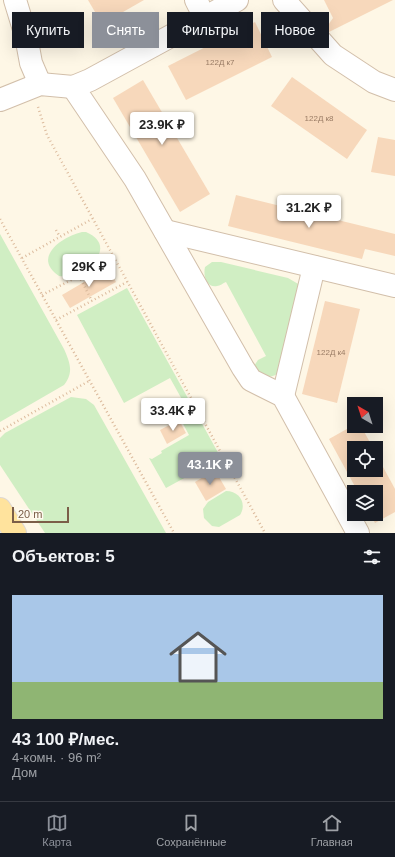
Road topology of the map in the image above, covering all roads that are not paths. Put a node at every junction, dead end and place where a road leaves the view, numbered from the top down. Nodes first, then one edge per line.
1 (15, 0) edge
2 (237, 0) edge
3 (284, 0) edge
4 (202, 2) edge
5 (52, 90) junction
6 (395, 90) edge
7 (0, 100) edge
8 (165, 230) junction
9 (314, 267) junction
10 (395, 286) edge
11 (283, 396) junction
12 (0, 509) edge
13 (15, 533) edge
14 (358, 533) edge

1 - 5 street
2 - 5 street
3 - 6 street
4 - 5 street
5 - 7 street
5 - 8 street
8 - 9 street
8 - 11 street
9 - 10 street
9 - 11 street
11 - 14 street
12 - 13 main road

